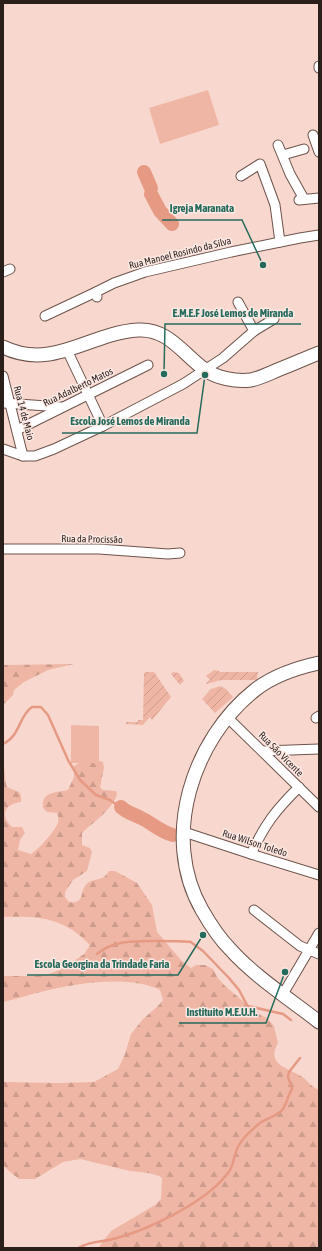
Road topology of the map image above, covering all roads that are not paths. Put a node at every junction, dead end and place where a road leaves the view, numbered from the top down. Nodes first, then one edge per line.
1 (313, 135) dead end
2 (278, 145) dead end
3 (304, 149) dead end
4 (319, 152) edge
5 (283, 155) junction
6 (241, 176) dead end
7 (319, 198) edge
8 (319, 235) edge
9 (280, 242) junction
10 (238, 302) dead end
11 (45, 316) dead end
12 (274, 319) dead end
13 (254, 331) junction
14 (3, 347) edge
15 (72, 348) junction
16 (319, 353) edge
17 (148, 365) dead end
18 (204, 370) junction
19 (3, 376) edge
20 (87, 396) junction
21 (6, 403) edge
22 (62, 407) junction
23 (103, 426) junction
24 (17, 430) junction
25 (3, 449) edge
26 (25, 456) junction
27 (3, 549) edge
28 (180, 553) dead end
29 (319, 663) edge
30 (227, 717) junction
31 (319, 749) edge
32 (263, 751) junction
33 (299, 787) junction
34 (319, 807) edge
35 (184, 832) junction
36 (251, 854) junction
37 (319, 875) edge
38 (254, 910) dead end
39 (319, 933) edge
40 (310, 950) junction
41 (319, 954) edge
42 (283, 994) junction
43 (319, 1022) edge

1 - 4 street
2 - 5 street
3 - 5 street
5 - 7 street
6 - 9 street
8 - 9 street, Rua Manoel Rosindo da Silva
9 - 11 street, Rua Manoel Rosindo da Silva
10 - 13 street
12 - 13 street
13 - 18 street
14 - 15 main road
15 - 18 main road
15 - 20 street
16 - 18 main road
17 - 20 street, Rua Adalberto Matos
18 - 23 street
19 - 21 street, Rua 14 de Maio
20 - 22 street, Rua Adalberto Matos
20 - 23 street
21 - 22 street
21 - 24 street, Rua 14 de Maio
22 - 24 street, Rua Adalberto Matos
23 - 26 street
24 - 26 street, Rua 14 de Maio
25 - 26 street, Rua 14 de Maio
27 - 28 street, Rua da Procissão
29 - 30 main road
30 - 32 street, Rua São Vicente
30 - 35 main road
31 - 32 street
32 - 33 street, Rua São Vicente
33 - 34 street, Rua São Vicente
33 - 36 street
35 - 36 street, Rua Wilson Toledo
35 - 42 main road
36 - 37 street, Rua Wilson Toledo
38 - 40 street
39 - 40 street
40 - 41 street
40 - 42 street
42 - 43 main road

